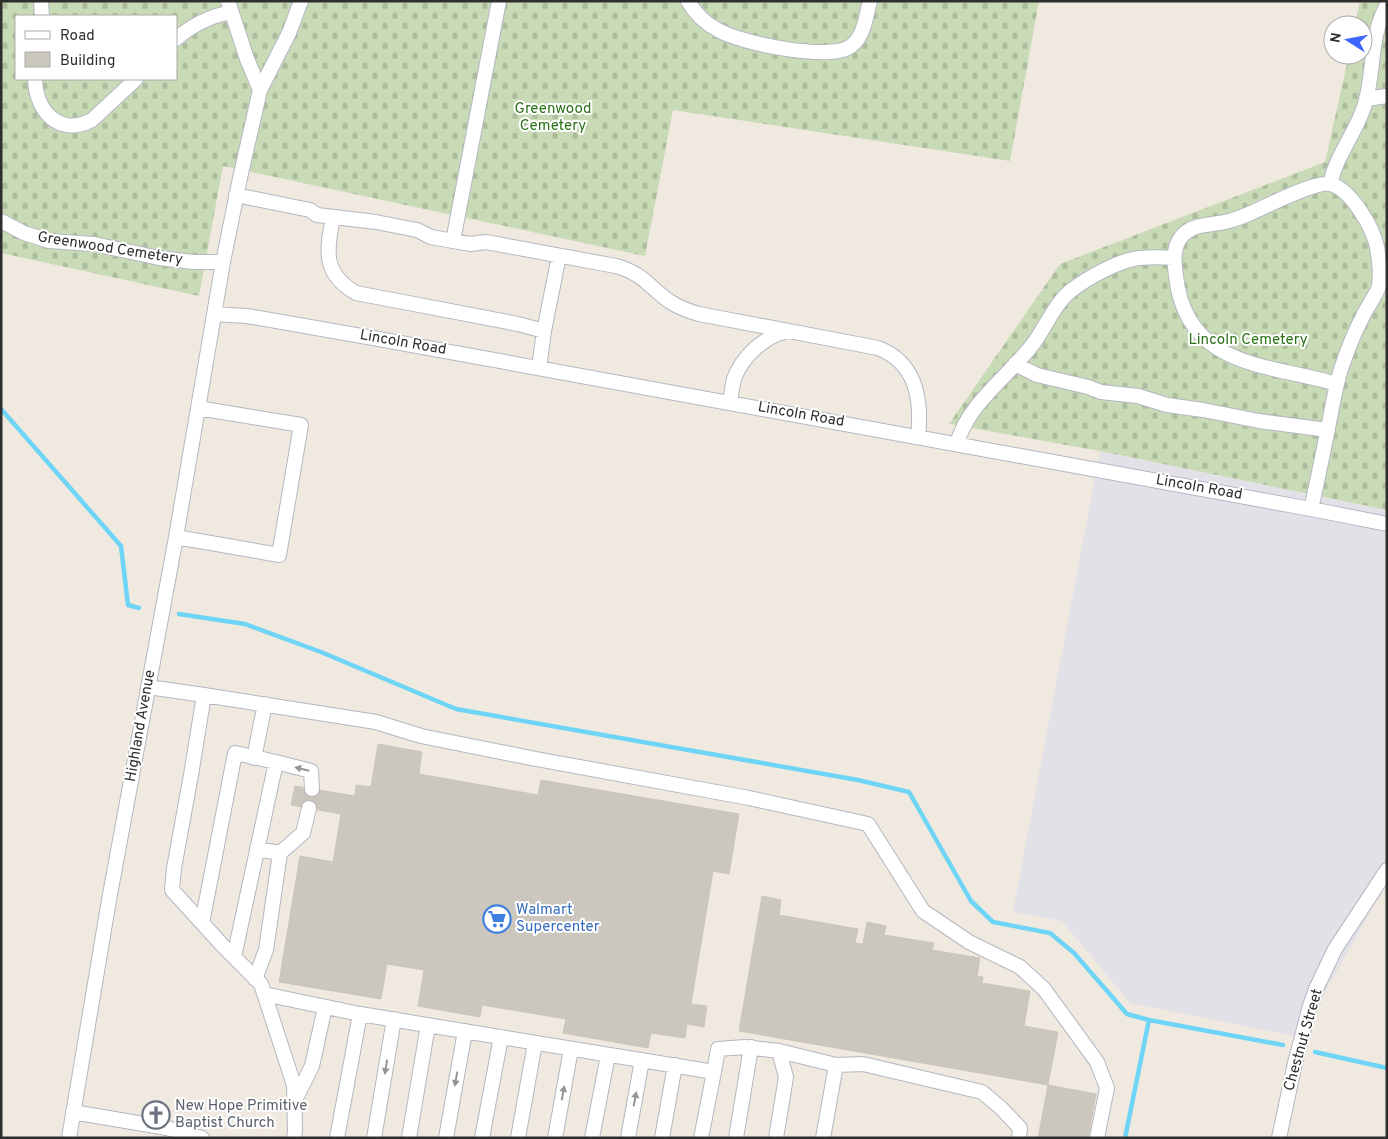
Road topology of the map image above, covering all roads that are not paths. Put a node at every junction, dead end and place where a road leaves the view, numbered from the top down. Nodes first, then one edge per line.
1 (41, 1) edge
2 (300, 1) edge
3 (499, 1) edge
4 (688, 1) edge
5 (870, 1) edge
6 (1387, 5) edge
7 (230, 7) edge
8 (42, 15) edge
9 (178, 38) edge
10 (35, 80) edge
11 (135, 80) edge
12 (260, 90) junction
13 (1387, 96) edge
14 (1366, 99) junction
15 (1330, 184) junction
16 (236, 195) junction
17 (333, 218) junction
18 (1, 221) edge
19 (453, 241) junction
20 (559, 256) junction
21 (1174, 258) junction
22 (223, 262) junction
23 (1383, 283) edge
24 (214, 314) junction
25 (544, 331) junction
26 (788, 331) junction
27 (1014, 364) junction
28 (539, 368) junction
29 (1337, 384) junction
30 (730, 403) junction
31 (198, 408) junction
32 (1328, 430) junction
33 (918, 437) junction
34 (957, 444) junction
35 (1312, 509) junction
36 (1387, 524) edge
37 (176, 537) junction
38 (148, 687) junction
39 (204, 694) junction
40 (265, 704) junction
41 (254, 758) junction
42 (276, 762) junction
43 (312, 789) tunnel mouth
44 (309, 808) tunnel mouth
45 (257, 849) junction
46 (280, 853) junction
47 (1387, 870) edge
48 (202, 923) junction
49 (234, 957) junction
50 (255, 979) junction
51 (264, 994) junction
52 (326, 1007) junction
53 (360, 1014) junction
54 (394, 1019) junction
55 (428, 1025) junction
56 (465, 1031) junction
57 (501, 1037) junction
58 (535, 1043) junction
59 (751, 1047) junction
60 (571, 1049) junction
61 (779, 1051) junction
62 (608, 1055) junction
63 (642, 1060) junction
64 (836, 1065) junction
65 (675, 1066) junction
66 (714, 1072) junction
67 (294, 1100) junction
68 (73, 1112) junction
69 (68, 1138) edge
70 (202, 1138) edge
71 (294, 1138) edge
72 (337, 1138) edge
73 (374, 1138) edge
74 (409, 1138) edge
75 (446, 1138) edge
76 (482, 1138) edge
77 (518, 1138) edge
78 (556, 1138) edge
79 (592, 1138) edge
80 (628, 1138) edge
81 (662, 1138) edge
82 (702, 1138) edge
83 (736, 1138) edge
84 (776, 1138) edge
85 (823, 1138) edge
86 (1019, 1138) edge
87 (1097, 1138) edge
88 (1279, 1138) edge

1 - 8 street
2 - 12 street
3 - 19 street
4 - 5 street
6 - 14 street
7 - 9 street
7 - 12 street
10 - 11 street
12 - 16 street
13 - 14 street
14 - 15 street
15 - 21 street
15 - 23 street
16 - 17 street
16 - 22 street
17 - 19 street
17 - 25 street
18 - 22 street, Greenwood Cemetery
19 - 20 street
20 - 25 street
20 - 26 street
21 - 27 street
21 - 29 street
22 - 24 street
23 - 29 street
24 - 28 street, Lincoln Road
24 - 31 street, Highland Avenue
25 - 28 street
26 - 30 street
26 - 33 street
27 - 32 street
27 - 34 street
28 - 30 street, Lincoln Road
29 - 32 street
30 - 33 street, Lincoln Road
31 - 37 street, Highland Avenue
31 - 37 street
32 - 35 street
33 - 34 street, Lincoln Road
34 - 35 street, Lincoln Road
35 - 36 street, Lincoln Road
37 - 38 street, Highland Avenue
38 - 39 street
38 - 68 street, Highland Avenue
39 - 40 street
39 - 48 street
40 - 41 street
40 - 87 street
41 - 42 street
41 - 48 street
43 -> 42 street
42 - 45 street
44 - 46 street
45 - 46 street
45 - 49 street
46 - 50 street
47 - 88 street, Chestnut Street
48 - 49 street
49 - 50 street
50 - 51 street
51 - 52 street
51 - 67 street
52 - 53 street
52 - 67 street
53 - 54 street
53 - 72 street
54 - 55 street
54 -> 73 street
55 - 56 street
55 - 74 street
56 - 57 street
56 -> 75 street
57 - 58 street
57 - 76 street
58 - 60 street
58 - 77 street
59 - 61 street
59 - 66 street
59 - 83 street
60 - 62 street
78 -> 60 street
61 - 64 street
61 - 84 street
62 - 63 street
62 - 79 street
63 - 65 street
80 -> 63 street
64 - 85 street
64 - 86 street
65 - 66 street
65 - 81 street
66 - 82 street
67 - 71 street
68 - 69 street, Highland Avenue
68 - 70 street

